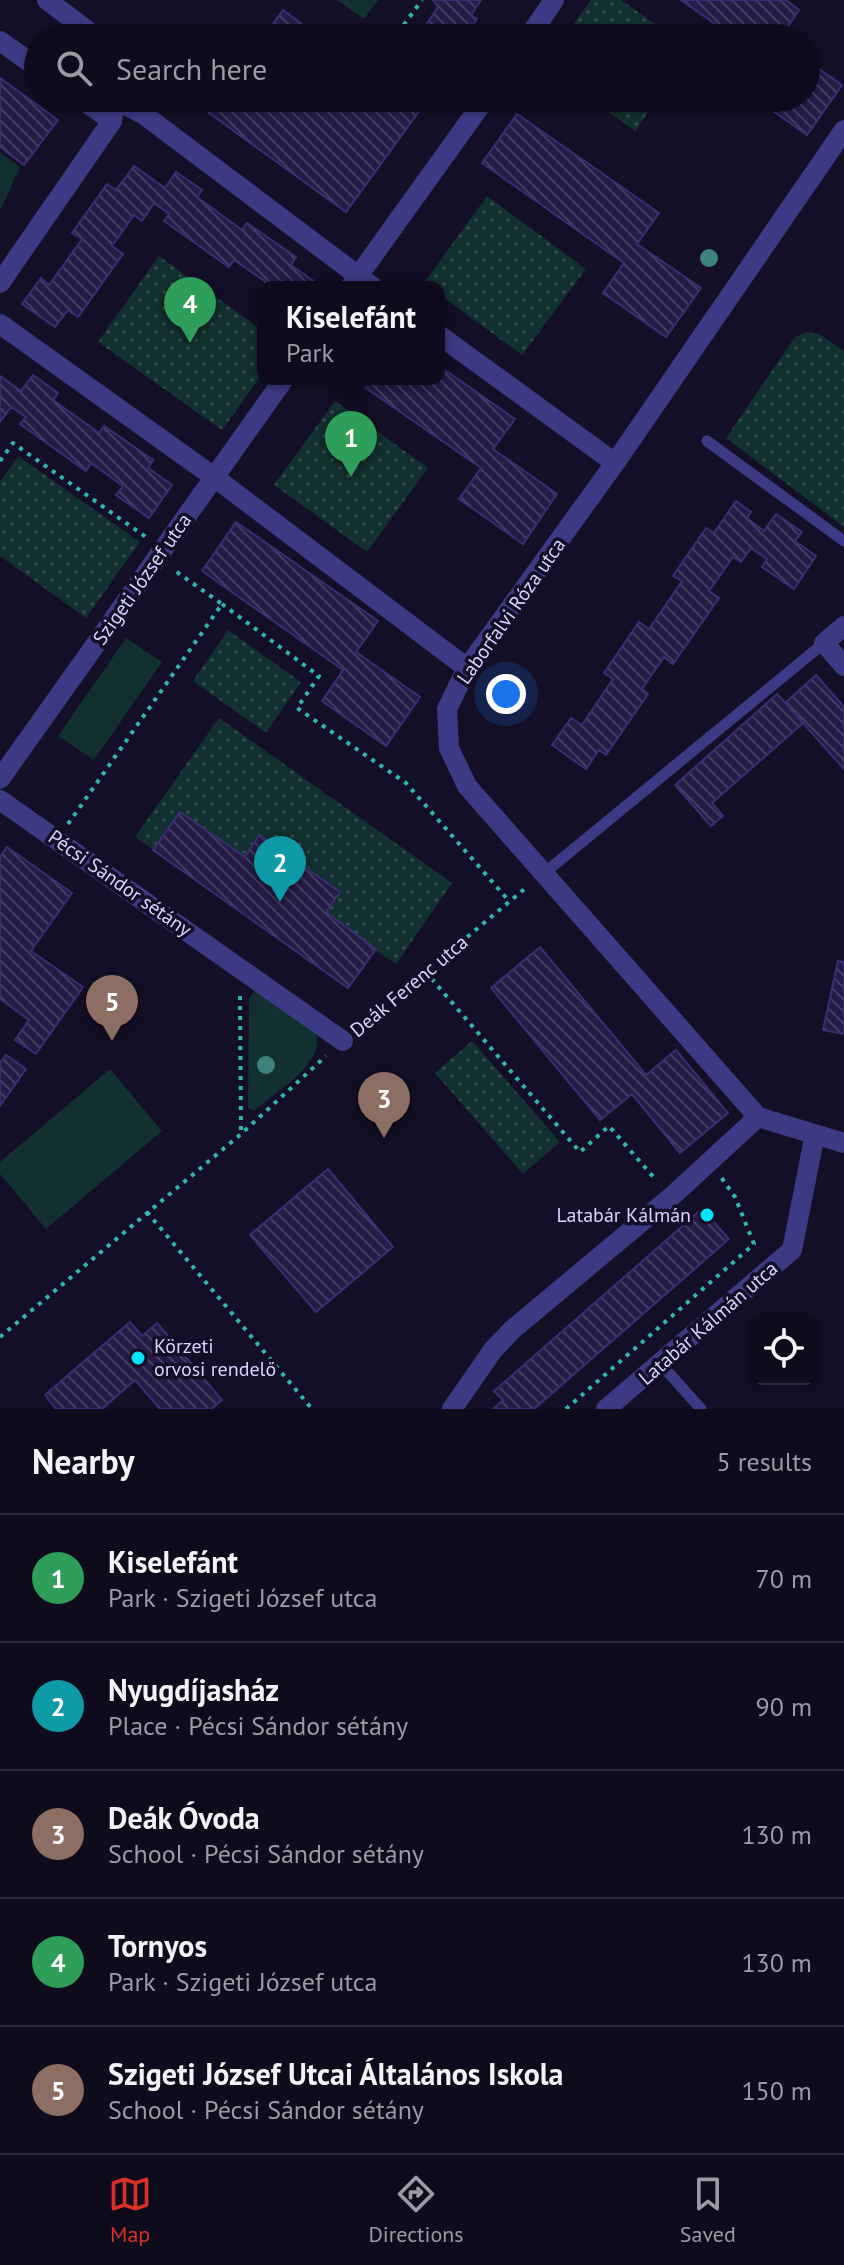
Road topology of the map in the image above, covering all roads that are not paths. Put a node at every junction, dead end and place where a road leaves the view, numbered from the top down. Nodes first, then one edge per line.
1 (47, 0) edge
2 (554, 0) edge
3 (79, 24) edge
4 (538, 24) edge
5 (0, 41) edge
6 (24, 58) edge
7 (99, 112) edge
8 (113, 112) edge
9 (139, 112) edge
10 (476, 112) edge
11 (112, 121) junction
12 (844, 130) edge
13 (357, 281) edge
14 (361, 281) edge
15 (0, 283) edge
16 (0, 324) edge
17 (445, 339) edge
18 (280, 385) edge
19 (707, 441) dead end
20 (615, 463) junction
21 (214, 477) junction
22 (844, 541) edge
23 (844, 626) edge
24 (824, 643) junction
25 (844, 666) edge
26 (467, 668) junction
27 (0, 779) edge
28 (0, 800) edge
29 (542, 875) junction
30 (343, 1041) road end
31 (758, 1117) junction
32 (815, 1134) junction
33 (844, 1143) edge
34 (660, 1363) junction
35 (452, 1409) edge
36 (606, 1409) edge
37 (701, 1409) edge

1 - 3 street
2 - 4 street
5 - 6 street
7 - 11 street
8 - 11 street
9 - 13 street
10 - 14 street
11 - 15 street
12 - 20 street, Laborfalvi Róza utca
16 - 21 street
17 - 20 street
18 - 21 street, Szigeti József utca
19 - 22 lane
20 - 26 street, Laborfalvi Róza utca
21 - 26 street
21 - 27 street, Szigeti József utca
23 - 24 street
24 - 25 street
24 - 29 lane
26 - 29 street, Laborfalvi Róza utca
28 - 30 street, Pécsi Sándor sétány
29 - 31 street, Laborfalvi Róza utca
31 - 32 street
31 - 35 street
32 - 33 street
32 - 34 street, Latabár Kálmán utca
34 - 36 street, Latabár Kálmán utca
34 - 37 lane

